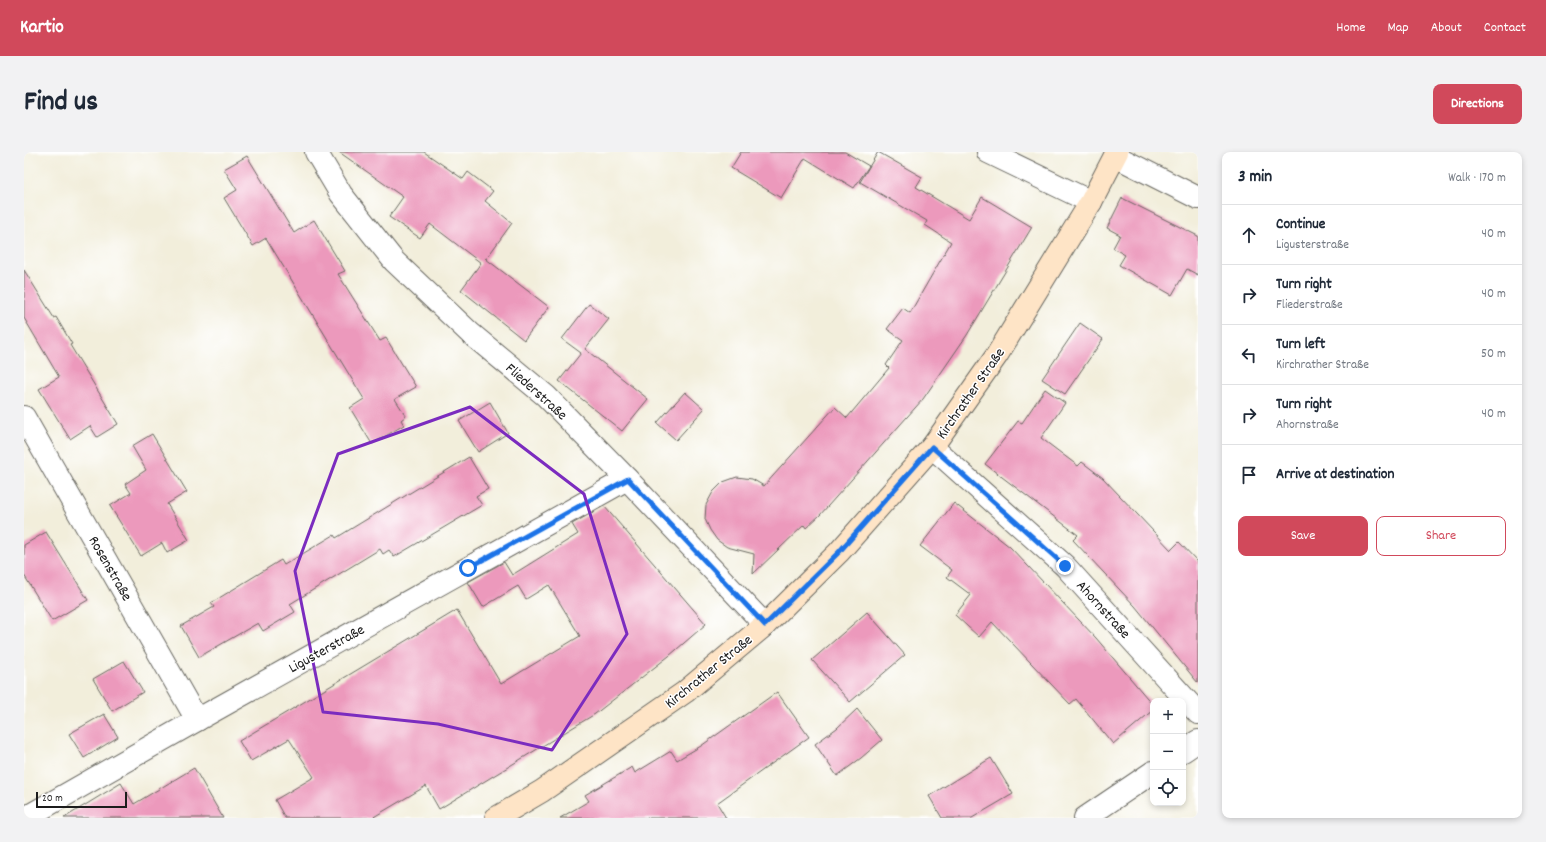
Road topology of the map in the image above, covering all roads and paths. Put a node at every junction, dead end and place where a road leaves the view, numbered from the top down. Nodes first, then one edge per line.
1 (316, 152) edge
2 (988, 152) edge
3 (1116, 154) edge
4 (1198, 198) edge
5 (1091, 202) junction
6 (24, 417) edge
7 (932, 447) junction
8 (628, 479) junction
9 (765, 625) junction
10 (1198, 713) edge
11 (197, 720) junction
12 (1198, 741) edge
13 (1186, 749) edge
14 (1150, 774) edge
15 (25, 818) edge
16 (496, 818) edge
17 (1085, 818) edge

1 - 8 street, Fliederstraße
2 - 5 street
3 - 4 street
3 - 5 main road, Kirchrather Straße
5 - 7 main road, Kirchrather Straße
6 - 11 street, Rosenstraße
7 - 9 main road, Kirchrather Straße
7 - 10 street, Ahornstraße
8 - 9 street, Fliederstraße
8 - 11 street, Ligusterstraße
9 - 16 main road, Kirchrather Straße
11 - 15 street, Ligusterstraße
12 - 13 street
14 - 17 street

